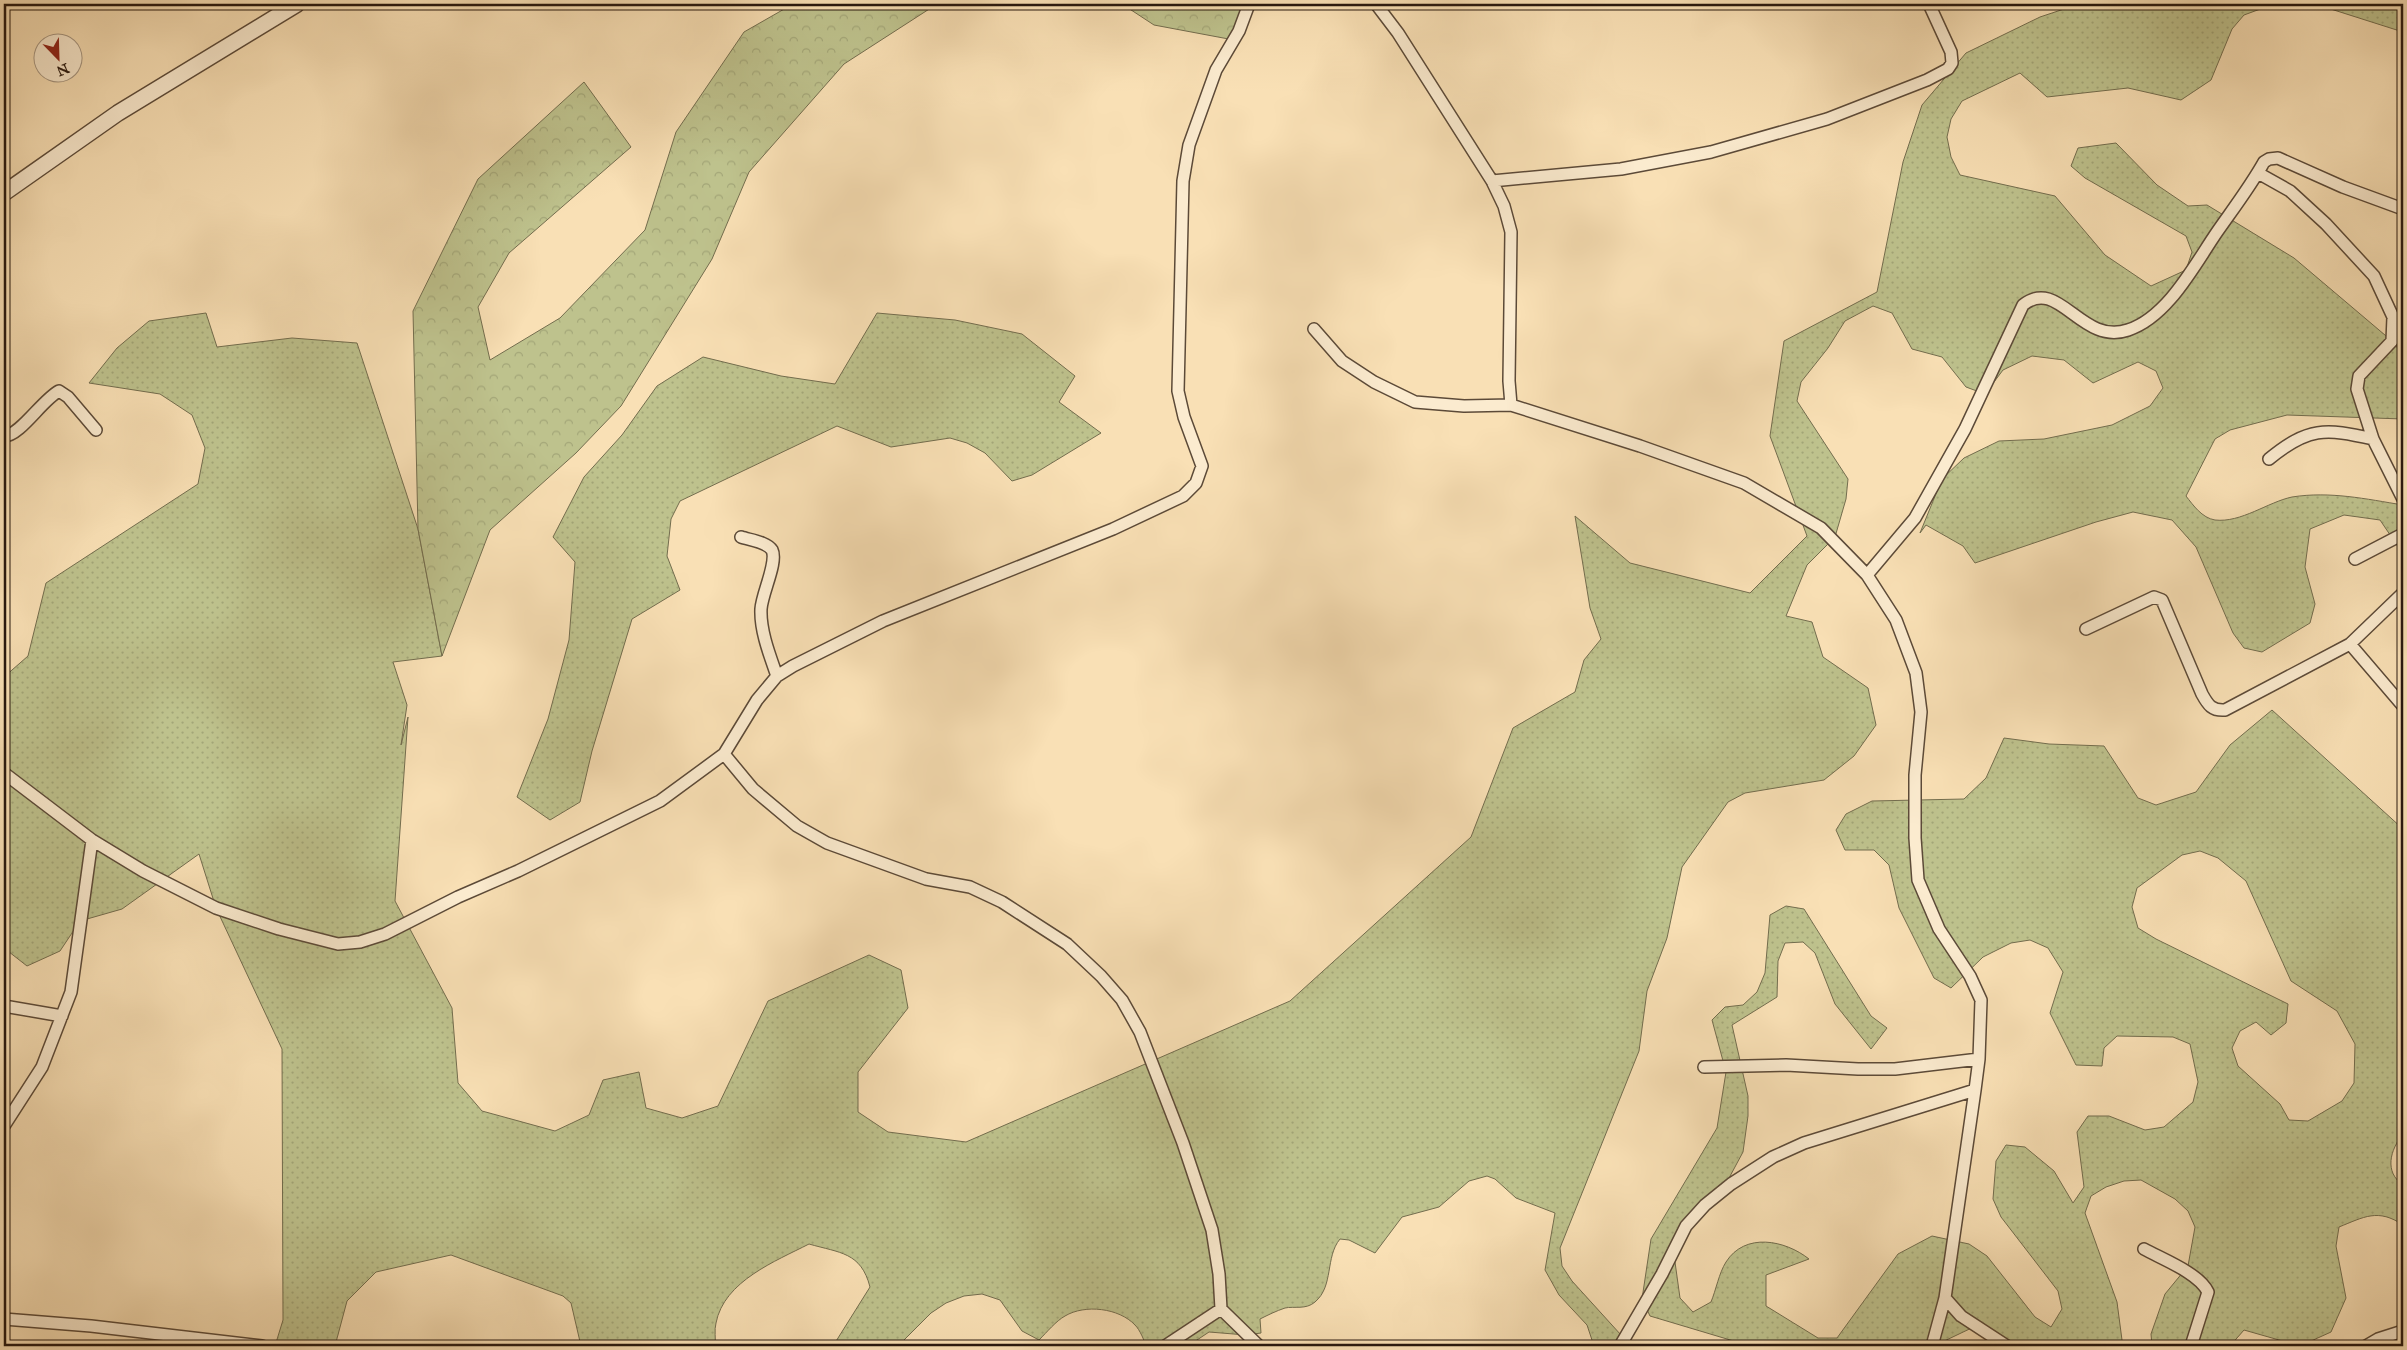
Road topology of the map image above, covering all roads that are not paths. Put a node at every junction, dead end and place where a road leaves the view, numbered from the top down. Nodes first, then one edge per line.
1 (297, 4) edge
2 (1249, 4) edge
3 (1376, 4) edge
4 (1929, 4) edge
5 (2258, 173) junction
6 (1492, 181) junction
7 (4, 193) edge
8 (2403, 209) edge
9 (1314, 329) dead end
10 (1511, 405) junction
11 (96, 430) dead end
12 (4, 436) edge
13 (2373, 439) junction
14 (2269, 459) dead end
15 (2403, 499) edge
16 (2403, 534) edge
17 (741, 537) dead end
18 (2355, 559) dead end
19 (1867, 575) junction
20 (2403, 593) edge
21 (2086, 629) dead end
22 (2350, 644) junction
23 (777, 676) junction
24 (2403, 706) edge
25 (724, 754) junction
26 (4, 773) edge
27 (92, 840) junction
28 (4, 1006) edge
29 (62, 1016) junction
30 (1979, 1059) junction
31 (1704, 1067) dead end
32 (1975, 1090) junction
33 (4, 1126) edge
34 (2144, 1249) dead end
35 (1945, 1298) junction
36 (1221, 1309) junction
37 (1961, 1316) junction
38 (4, 1319) edge
39 (1937, 1329) junction
40 (2403, 1332) edge
41 (262, 1346) edge
42 (1164, 1346) edge
43 (1259, 1346) edge
44 (1620, 1346) edge
45 (1932, 1346) edge
46 (2007, 1346) edge
47 (2191, 1346) edge
48 (2366, 1346) edge

1 - 7 street
2 - 23 street
3 - 6 street
4 - 6 street
5 - 8 street
5 - 13 street
5 - 19 street
6 - 10 street
9 - 10 street
10 - 19 street
11 - 12 street
13 - 14 street
13 - 15 street
16 - 18 street
17 - 23 street
19 - 30 street
20 - 22 street
21 - 22 street
22 - 24 street
23 - 25 street
25 - 27 street
25 - 36 street
26 - 27 street
27 - 29 street
28 - 29 street
29 - 33 street
30 - 31 street
30 - 32 street
32 - 35 street
32 - 44 street
34 - 47 street
35 - 37 street
35 - 39 street
36 - 42 street
36 - 43 street
37 - 39 street
37 - 46 street
38 - 41 street
39 - 45 street
40 - 48 street

